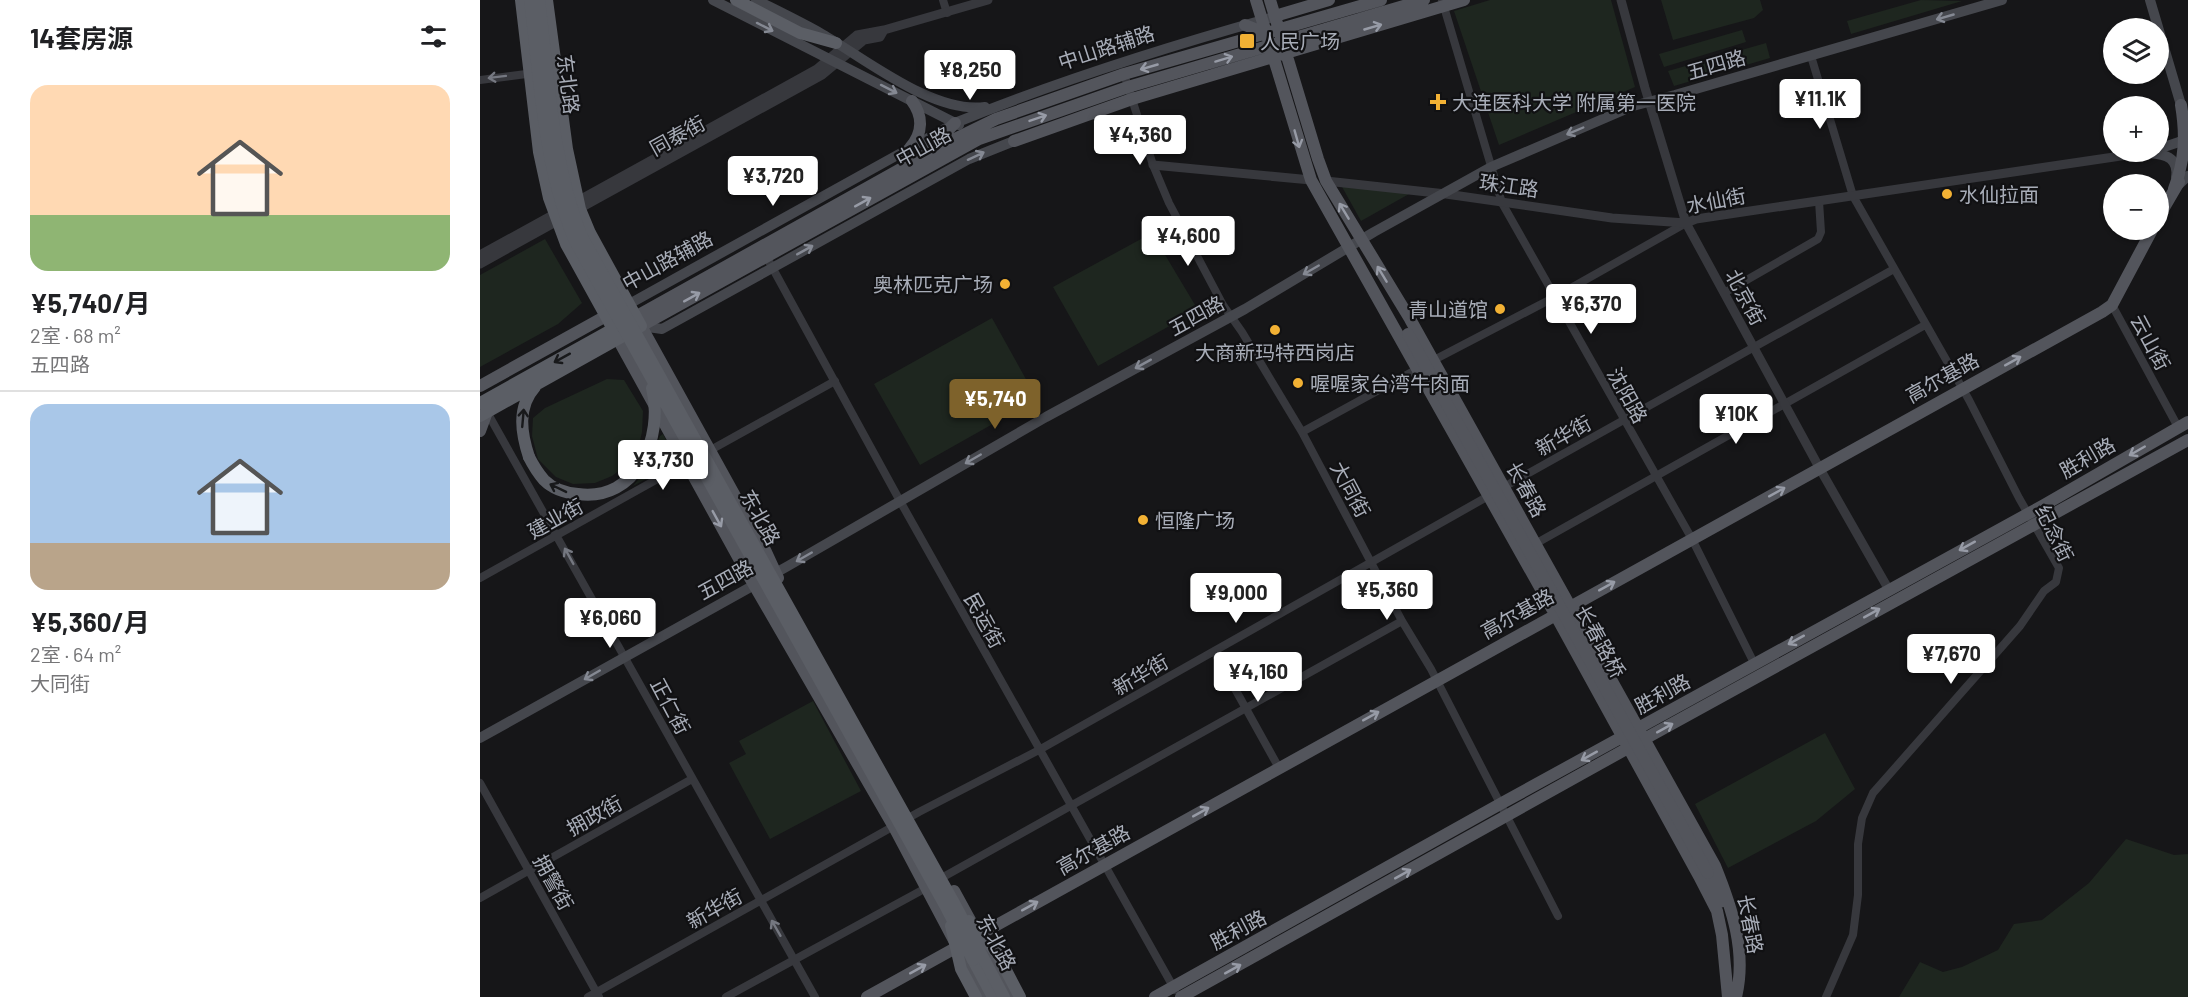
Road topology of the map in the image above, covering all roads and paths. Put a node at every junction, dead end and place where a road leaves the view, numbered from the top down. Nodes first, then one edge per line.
1 (521, 0) edge
2 (530, 0) edge
3 (539, 0) edge
4 (547, 0) edge
5 (713, 0) edge
6 (736, 0) edge
7 (756, 0) edge
8 (943, 0) edge
9 (988, 0) edge
10 (1256, 0) edge
11 (1270, 0) edge
12 (1329, 0) edge
13 (1381, 0) edge
14 (1424, 0) edge
15 (1464, 0) edge
16 (1621, 0) edge
17 (2002, 0) edge
18 (2150, 0) edge
19 (1443, 3) edge
20 (1984, 3) edge
21 (947, 13) junction
22 (1275, 16) junction
23 (1262, 20) junction
24 (1245, 25) junction
25 (1283, 41) junction
26 (1269, 45) junction
27 (843, 47) junction
28 (1811, 56) junction
29 (833, 61) junction
30 (556, 70) junction
31 (530, 73) junction
32 (1124, 74) junction
33 (480, 80) edge
34 (1130, 93) junction
35 (912, 101) junction
36 (1649, 101) junction
37 (997, 105) junction
38 (2186, 108) edge
39 (955, 123) junction
40 (970, 131) junction
41 (984, 137) junction
42 (1014, 141) junction
43 (2186, 142) edge
44 (2169, 147) edge
45 (910, 148) junction
46 (921, 157) junction
47 (2103, 158) edge
48 (2169, 158) edge
49 (1153, 165) junction
50 (1491, 167) junction
51 (2188, 169) edge
52 (2188, 176) edge
53 (1311, 180) junction
54 (1326, 181) junction
55 (2188, 181) edge
56 (2174, 189) junction
57 (1446, 194) junction
58 (1853, 196) junction
59 (2169, 198) edge
60 (1819, 201) junction
61 (1502, 203) junction
62 (579, 205) junction
63 (555, 218) junction
64 (1686, 223) junction
65 (2147, 240) edge
66 (1362, 241) junction
67 (1350, 248) junction
68 (480, 255) edge
69 (766, 256) junction
70 (480, 264) edge
71 (773, 268) junction
72 (1894, 269) junction
73 (1724, 293) junction
74 (1394, 294) junction
75 (1555, 297) junction
76 (1381, 301) junction
77 (629, 303) junction
78 (2112, 305) junction
79 (606, 316) junction
80 (1231, 316) junction
81 (639, 321) junction
82 (1925, 325) junction
83 (615, 334) junction
84 (1408, 334) junction
85 (1753, 347) junction
86 (1433, 361) junction
87 (1418, 369) junction
88 (650, 378) junction
89 (835, 381) junction
90 (539, 383) junction
91 (480, 386) edge
92 (1961, 388) junction
93 (1784, 403) junction
94 (482, 407) edge
95 (1623, 420) junction
96 (2183, 424) edge
97 (480, 431) edge
98 (1302, 432) junction
99 (2188, 440) edge
100 (710, 450) junction
101 (686, 463) junction
102 (1820, 469) junction
103 (1655, 476) junction
104 (1504, 487) junction
105 (1489, 495) junction
106 (900, 501) junction
107 (2031, 519) junction
108 (558, 535) junction
109 (1692, 539) junction
110 (1535, 544) junction
111 (1370, 562) junction
112 (775, 572) junction
113 (480, 578) edge
114 (753, 585) junction
115 (1889, 590) junction
116 (1569, 607) junction
117 (1555, 615) junction
118 (1402, 621) junction
119 (1214, 651) junction
120 (626, 657) junction
121 (1754, 663) junction
122 (1437, 680) junction
123 (1245, 708) junction
124 (1640, 734) junction
125 (480, 738) edge
126 (1625, 743) junction
127 (1039, 750) junction
128 (1279, 768) junction
129 (692, 779) junction
130 (480, 783) edge
131 (1502, 803) junction
132 (1071, 806) junction
133 (1508, 815) junction
134 (911, 816) junction
135 (894, 826) junction
136 (1105, 865) junction
137 (529, 871) junction
138 (1708, 873) joint
139 (945, 876) junction
140 (927, 888) junction
141 (480, 898) edge
142 (760, 901) junction
143 (950, 905) junction
144 (1558, 916) dead end
145 (979, 935) junction
146 (957, 947) junction
147 (794, 960) junction
148 (1178, 994) edge
149 (598, 995) edge
150 (588, 997) edge
151 (726, 997) edge
152 (815, 997) edge
153 (867, 997) edge
154 (976, 997) edge
155 (984, 997) edge
156 (993, 997) edge
157 (1004, 997) edge
158 (1012, 997) edge
159 (1020, 997) edge
160 (1155, 997) edge
161 (1732, 997) edge
162 (1826, 997) edge

1 - 31 highway, 东北路
2 - 88 highway, 东北路, bridge
3 - 143 highway, 东北路, bridge
4 - 30 highway, 东北路
5 -> 29 main road
6 - 27 highway
7 - 27 main road
8 - 21 street
9 - 21 street, 同泰街
10 - 23 main road, 长春路
11 - 22 main road, 长春路
12 - 22 main road
13 - 25 main road, 中山路
14 - 25 main road, 中山路
15 - 19 main road
16 - 36 street, 北京街
17 - 20 main road, 五四路
18 - 38 main road
25 -> 19 main road
19 - 50 street, 沈阳路
20 -> 28 main road, 五四路
21 - 27 street, 同泰街
22 - 23 main road, 中山路辅路
22 - 25 main road, 长春路
23 - 24 main road, 中山路辅路
23 - 26 main road, 长春路
24 - 26 main road
24 - 37 main road, 中山路辅路
25 - 26 main road, 中山路
25 - 54 main road, 长春路
26 -> 32 main road, 中山路
34 -> 26 main road, 中山路
26 - 34 main road
26 -> 53 main road, 长春路
27 - 29 street, 同泰街
27 - 37 main road
28 - 36 main road, 五四路
28 - 58 street, 纪念街
29 -> 35 main road
29 - 62 street, 同泰街
30 - 31 street
30 - 62 highway, 东北路
31 -> 33 street
31 - 63 highway, 东北路
32 - 34 street, 大同街
32 - 40 main road, 中山路
41 -> 34 main road, 中山路
34 - 42 main road
34 - 49 street, 大同街
35 - 39 main road
35 - 45 main road
36 -> 50 main road, 五四路
36 - 64 street, 北京街
37 - 39 main road, 中山路辅路
38 - 43 main road
39 - 40 main road
39 - 45 main road, 中山路辅路
39 - 46 main road
40 - 41 main road
40 - 46 main road, 中山路
41 - 42 main road
69 -> 41 main road, 中山路
71 -> 42 main road
43 - 44 main road
43 - 56 main road
45 - 77 main road, 中山路辅路
46 - 81 main road, 中山路
47 - 58 street, 水仙街
48 - 56 main road
49 - 53 street
49 - 80 street, 大同街
50 - 57 main road, 五四路
50 - 61 street, 沈阳路
51 - 56 main road
52 - 56 main road
53 - 67 main road, 长春路
54 - 57 street, 珠江路
66 -> 54 main road, 长春路
55 - 56 main road
56 - 59 main road
57 - 61 street, 珠江路
57 - 66 main road, 五四路
58 - 60 street, 水仙街
58 - 72 street, 纪念街
60 - 64 street, 水仙街
60 - 73 street
61 - 64 street, 珠江路
61 - 75 street, 沈阳路
62 - 63 street, 同泰街
62 - 77 highway, 东北路
63 - 68 street, 同泰街
63 - 70 street, 同泰街
63 - 79 highway, 东北路
64 - 73 street, 北京街
64 - 75 street, 水仙街
65 - 78 main road
66 - 67 main road, 五四路
74 -> 66 main road, 长春路
67 - 76 main road, 长春路
67 -> 80 main road, 五四路
69 - 71 street, 民运街
81 -> 69 main road, 中山路
71 - 81 main road
71 - 89 street, 民运街
72 - 82 street, 纪念街
72 - 85 street, 新华街
73 - 85 street, 北京街
74 - 84 main road
74 - 86 main road, 长春路
75 - 86 street, 水仙街
75 - 95 street, 沈阳路
76 - 84 main road
76 - 87 main road, 长春路
77 - 79 main road, 中山路辅路
77 - 81 highway, 东北路
92 -> 78 main road, 高尔基路
78 - 96 street, 云山街
79 - 83 highway, 东北路
79 - 91 main road, 中山路辅路
80 - 98 street, 大同街
80 -> 106 main road, 五四路
81 - 83 highway, 中山路
81 - 100 main road, 东北路
82 - 92 street, 纪念街
82 - 93 street
83 - 90 highway, 中山路
83 -> 94 highway, 中山路
83 - 101 main road, 东北路
84 - 138 main road, 长春路桥, bridge
85 - 93 street, 北京街
85 - 95 street, 新华街
86 - 87 street, 水仙街
86 - 104 main road, 长春路
87 - 98 street, 水仙街
87 - 105 main road, 长春路
88 -> 90 highway, bridge
88 - 143 highway, 东北路, bridge
89 - 100 street, 建业街
89 - 106 street, 民运街
90 - 94 highway, 中山路
92 - 102 main road, 高尔基路
92 - 107 street, 纪念街
93 - 102 street, 北京街
93 - 103 street
94 - 97 main road
94 - 108 street, 正仁街
95 - 103 street, 沈阳路
95 - 104 street, 新华街
96 -> 107 main road, 胜利路
98 - 111 street, 大同街
99 - 107 main road, 胜利路
100 - 101 street, 建业街
100 - 112 main road, 东北路
101 - 108 street, 建业街
101 -> 114 main road, 东北路
109 -> 102 main road, 高尔基路
102 - 115 street, 北京街
103 - 109 street, 沈阳路
103 - 110 street
104 - 105 street, 新华街
104 - 110 main road, 长春路
105 - 111 street, 新华街
105 - 117 main road, 长春路
106 -> 112 main road, 五四路
106 - 127 street, 民运街
107 -> 115 main road, 胜利路
124 -> 107 main road, 胜利路
107 - 162 street, 纪念街
108 - 113 street, 建业街
120 -> 108 street, 正仁街
116 -> 109 main road, 高尔基路
109 - 121 street, 沈阳路
110 - 116 main road, 长春路
111 - 118 street, 大同街
111 - 119 street, 新华街
112 - 114 main road, 五四路
112 - 134 main road, 东北路
114 - 120 main road, 五四路
114 - 135 main road, 东北路
115 -> 121 main road, 胜利路
116 - 117 main road, 高尔基路
116 - 124 main road, 长春路
117 - 122 main road, 高尔基路
117 - 126 main road, 长春路
118 - 122 street, 大同街
118 - 123 street
119 - 123 street
119 - 127 street, 新华街
120 -> 125 main road, 五四路
120 - 129 street, 正仁街
121 - 124 main road, 胜利路
128 -> 122 main road, 高尔基路
122 - 131 street, 大同街
123 - 128 street
123 - 132 street
124 - 126 main road, 胜利路
124 - 161 main road, 长春路
126 -> 131 main road, 胜利路
126 - 133 main road, 胜利路
126 - 161 main road, 长春路
127 - 132 street, 民运街
127 - 134 street, 新华街
136 -> 128 main road, 高尔基路
129 - 137 street, 拥政街
129 - 142 street, 正仁街
130 - 137 street, 拥警街
131 - 133 street, 大同街
131 - 148 main road, 胜利路
132 - 136 street, 民运街
132 - 139 street
133 - 144 street, 大同街
148 -> 133 main road, 胜利路
134 - 135 street, 新华街
134 - 139 main road, 东北路
135 - 140 main road, 东北路
135 - 142 street, 新华街
145 -> 136 main road, 高尔基路
136 - 148 street, 民运街
137 - 141 street, 拥政街
137 - 149 street, 拥警街
138 - 161 main road, 长春路
139 - 145 main road, 东北路
140 - 146 main road, 东北路
140 - 147 street
147 -> 142 street, 正仁街
142 - 149 street, 新华街
143 - 154 highway, bridge
143 - 156 highway, 东北路, bridge
143 - 157 highway, 东北路, bridge
143 - 159 highway, bridge
145 - 146 main road, 高尔基路
145 - 158 main road, 东北路
153 -> 146 main road, 高尔基路
146 - 155 main road, 东北路
147 - 151 street
147 - 152 street, 正仁街
148 - 160 main road, 胜利路
149 - 150 street, 新华街

